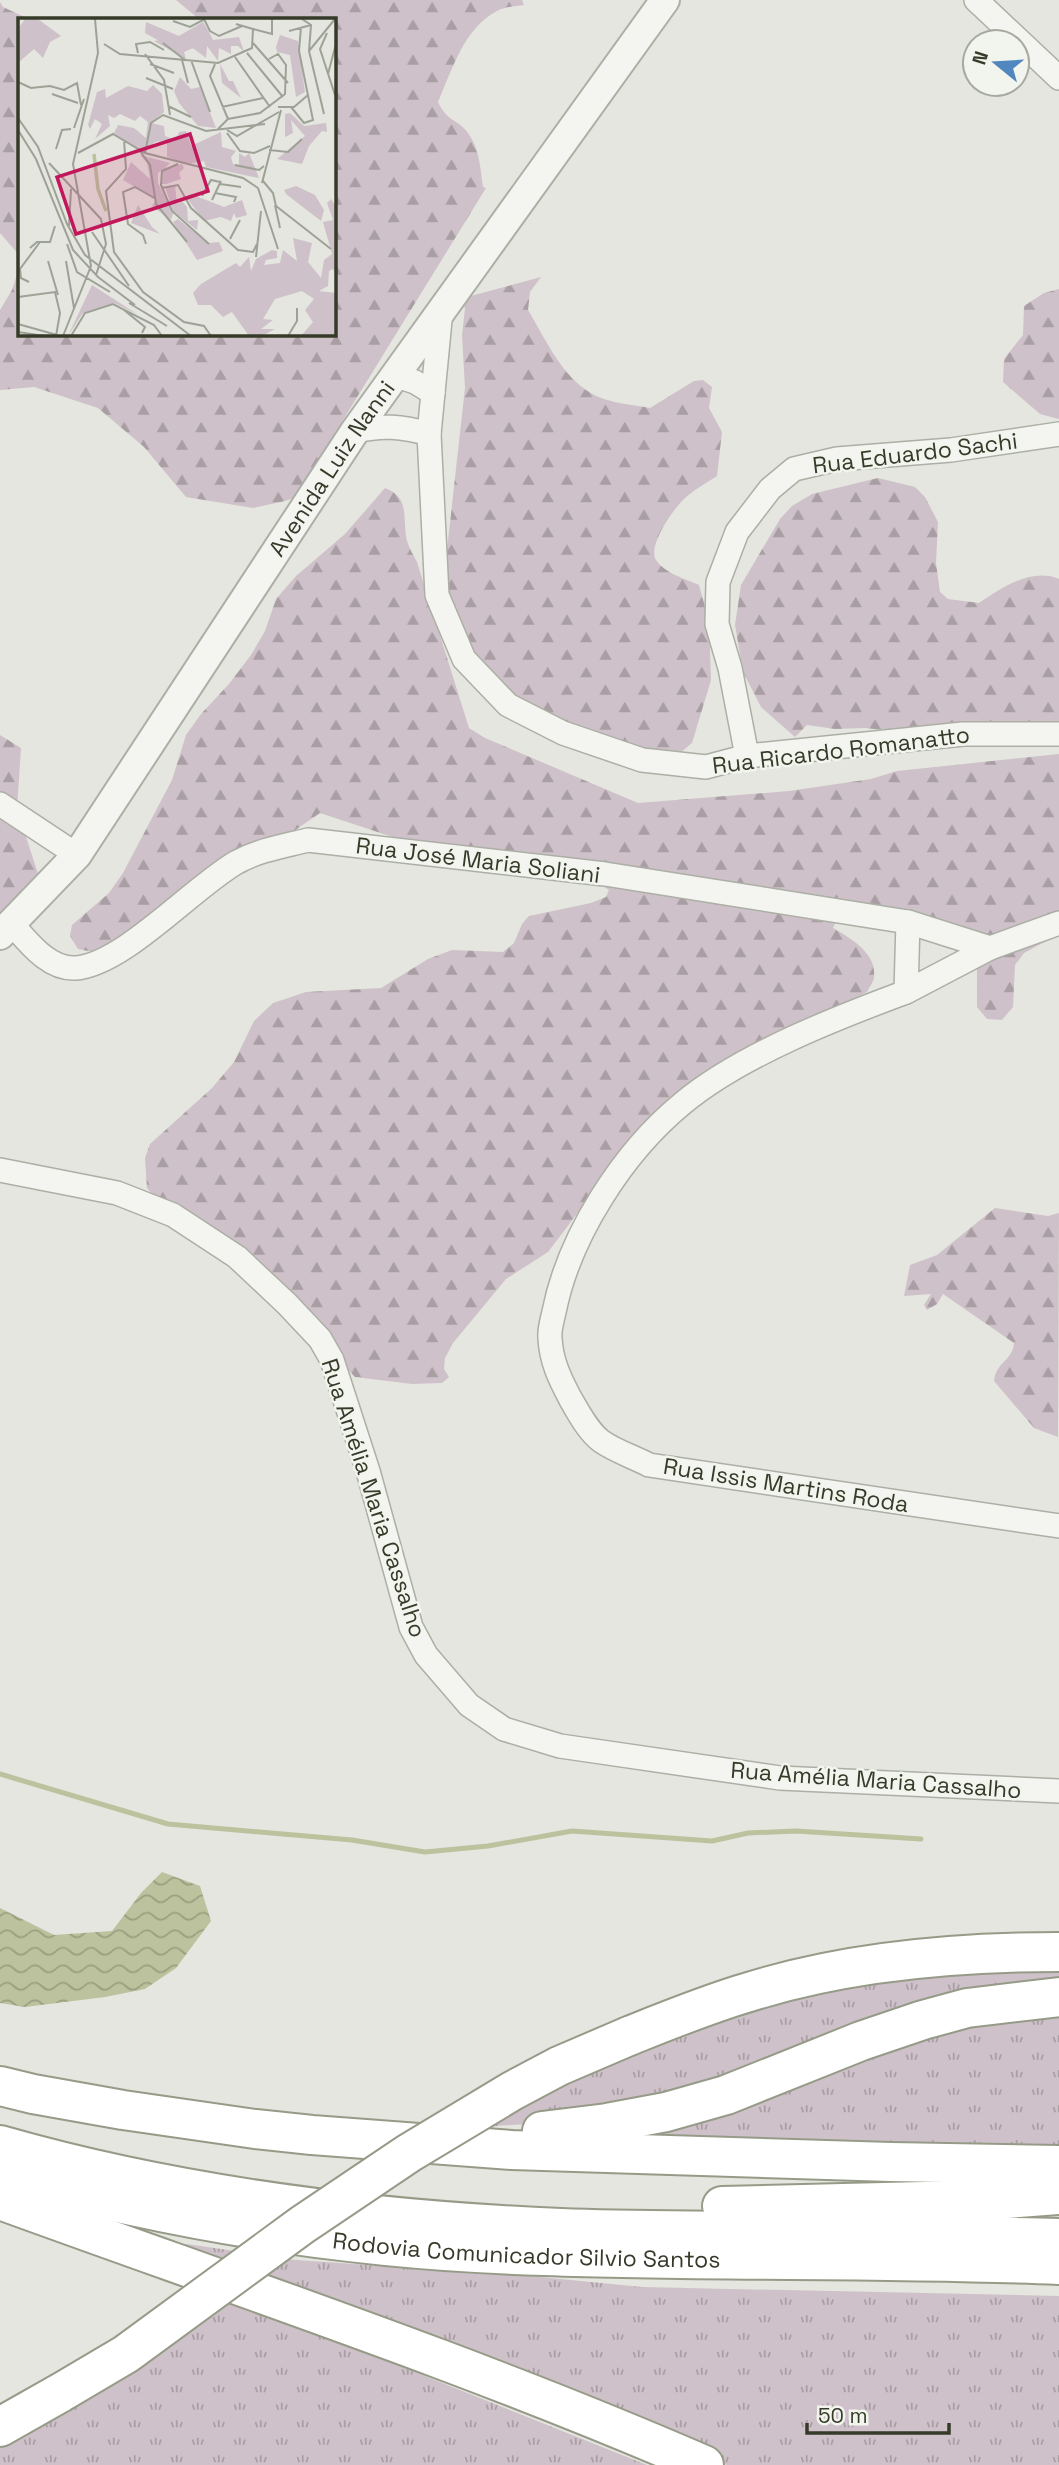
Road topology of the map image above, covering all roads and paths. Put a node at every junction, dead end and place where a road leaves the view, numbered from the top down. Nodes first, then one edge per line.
1 (664, 0) edge
2 (976, 0) edge
3 (1059, 78) edge
4 (441, 310) junction
5 (394, 375) junction
6 (433, 393) junction
7 (355, 431) junction
8 (429, 434) junction
9 (1059, 434) edge
10 (1059, 734) edge
11 (747, 757) junction
12 (0, 804) edge
13 (77, 855) junction
14 (908, 922) junction
15 (1059, 923) edge
16 (6, 930) edge
17 (990, 948) junction
18 (906, 992) junction
19 (0, 1171) edge
20 (1059, 1527) edge
21 (1059, 1791) edge
22 (1059, 1952) edge
23 (1059, 1997) edge
24 (0, 2086) edge
25 (255, 2129) junction
26 (0, 2144) edge
27 (1059, 2165) edge
28 (0, 2173) edge
29 (1059, 2195) edge
30 (0, 2200) edge
31 (298, 2207) junction
32 (1059, 2238) edge
33 (1059, 2265) edge
34 (0, 2427) edge
35 (704, 2465) edge

1 - 4 street, Avenida Luiz Nanni
2 - 3 street
4 - 5 street, Avenida Luiz Nanni
4 - 6 street, Rua Ricardo Romanatto
5 - 6 street
5 - 7 street, Avenida Luiz Nanni
6 - 8 street, Rua Ricardo Romanatto
7 - 8 street
7 - 13 street, Avenida Luiz Nanni
8 - 11 street, Rua Ricardo Romanatto
9 - 11 street, Rua Eduardo Sachi
10 - 11 street, Rua Ricardo Romanatto
12 - 13 street
13 - 16 street, Avenida Luiz Nanni
14 - 16 street, Rua José Maria Soliani
14 - 17 street, Rua José Maria Soliani
14 - 18 street
15 - 17 street
17 - 18 street
18 - 20 street, Rua Issis Martins Roda
19 - 21 street, Rua Amélia Maria Cassalho
22 - 34 highway, bridge
23 - 25 highway
24 - 25 highway
25 - 27 highway
26 - 31 highway, Rodovia Comunicador Silvio Santos
28 - 33 highway, Rodovia Comunicador Silvio Santos
29 - 31 highway
30 - 35 highway
31 - 32 highway, Rodovia Comunicador Silvio Santos

